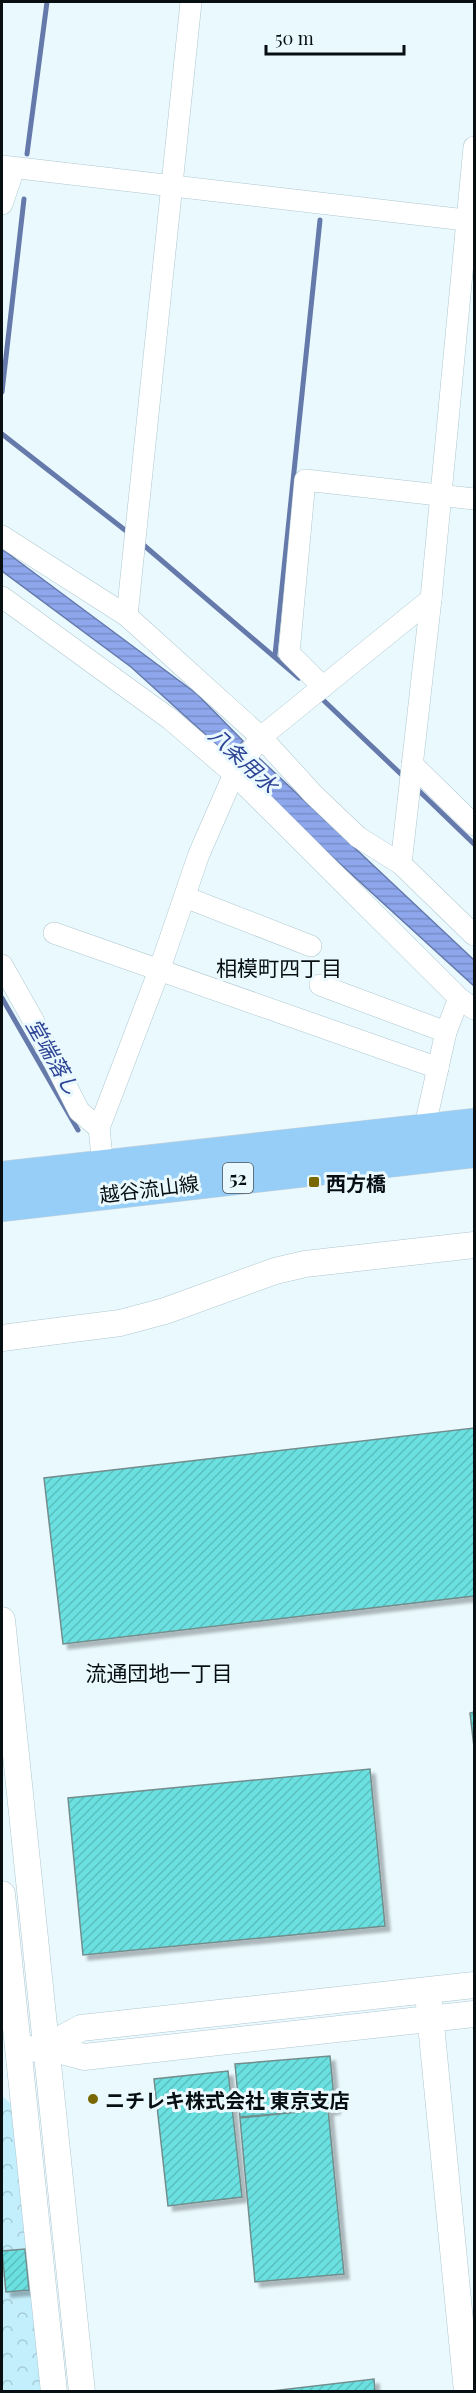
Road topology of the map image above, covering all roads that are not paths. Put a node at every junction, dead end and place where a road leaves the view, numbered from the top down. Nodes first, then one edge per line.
1 (191, 2) edge
2 (474, 147) edge
3 (8, 167) edge
4 (173, 187) junction
5 (2, 204) edge
6 (470, 220) edge
7 (439, 495) junction
8 (474, 499) edge
9 (2, 536) edge
10 (2, 597) edge
11 (431, 599) junction
12 (127, 616) junction
13 (323, 687) junction
14 (257, 740) junction
15 (412, 764) junction
16 (237, 770) junction
17 (474, 825) edge
18 (401, 864) junction
19 (185, 897) junction
20 (54, 933) dead end
21 (474, 934) edge
22 (311, 946) dead end
23 (2, 965) edge
24 (160, 968) junction
25 (320, 985) dead end
26 (467, 1004) edge
27 (446, 1032) junction
28 (438, 1068) junction
29 (474, 1125) edge
30 (99, 1128) junction
31 (424, 1130) junction
32 (474, 1151) edge
33 (102, 1167) junction
34 (2, 1178) edge
35 (2, 1205) edge
36 (474, 1245) edge
37 (2, 1338) edge
38 (2, 1620) edge
39 (2, 1894) edge
40 (474, 1985) edge
41 (427, 1991) junction
42 (474, 2014) edge
43 (430, 2019) junction
44 (46, 2047) junction
45 (9, 2051) edge
46 (54, 2391) edge
47 (82, 2391) edge
48 (467, 2391) edge

1 - 4 street
2 - 6 street
3 - 4 street
3 - 5 street
4 - 6 street
4 - 12 street
6 - 7 street
7 - 8 street
7 - 11 street
7 - 13 street
9 - 12 street
10 - 16 street
11 - 13 street
11 - 15 street
12 - 14 street
13 - 14 street
14 - 16 street
14 - 18 street
15 - 17 street
15 - 18 street
16 - 19 street
16 - 26 street
18 - 21 street
19 - 22 street
19 - 24 street
20 - 24 street
23 - 30 street
24 - 28 street
24 - 30 street
25 - 27 street
26 - 27 street
27 - 28 street
28 - 31 street
29 - 31 main road, 越谷流山線 / 52
30 - 33 street
31 - 33 main road, 越谷流山線 / 52
32 - 35 main road, 越谷流山線 / 52
33 - 34 main road, 越谷流山線 / 52
36 - 37 street
38 - 44 street
39 - 45 street
40 - 41 street
41 - 43 street
41 - 44 street
42 - 43 street
43 - 44 street
43 - 48 street
44 - 45 street
44 - 47 street
45 - 46 street

